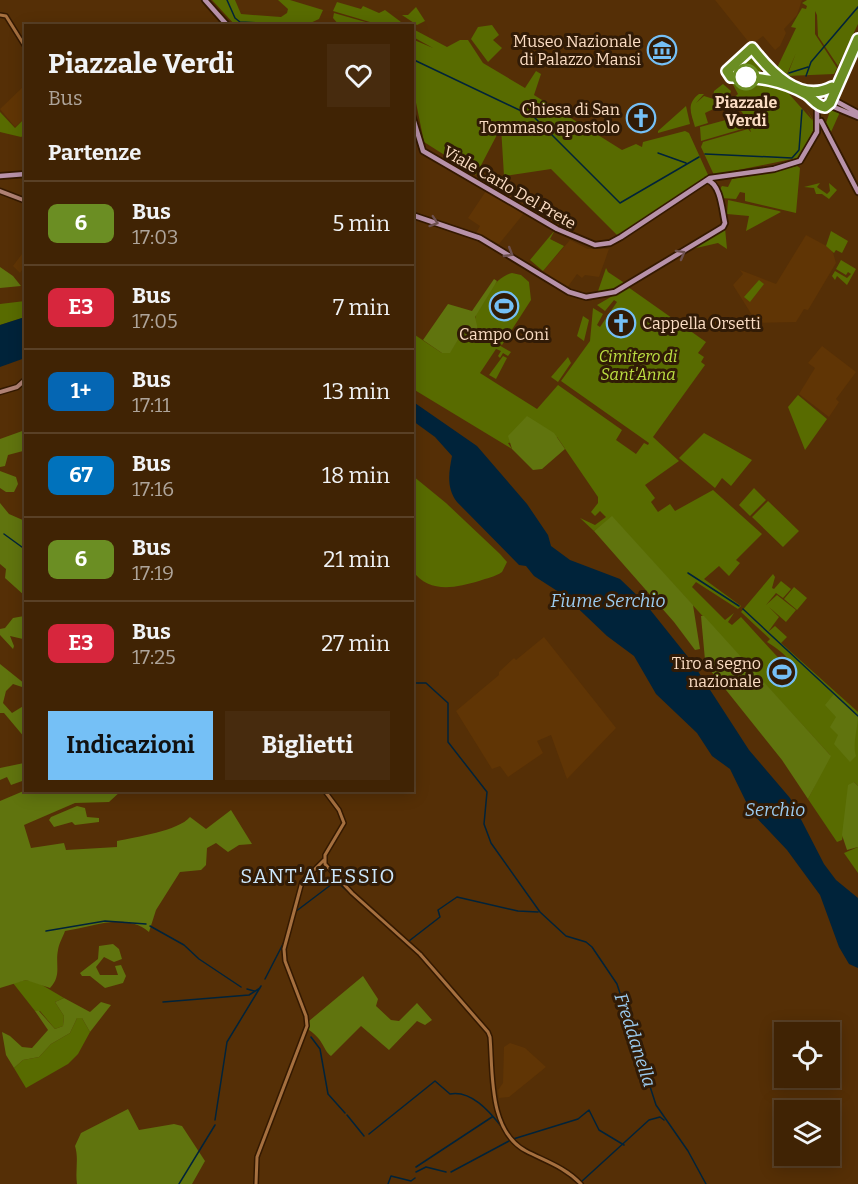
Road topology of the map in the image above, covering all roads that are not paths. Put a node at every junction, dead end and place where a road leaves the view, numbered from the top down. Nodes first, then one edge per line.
1 (205, 0) edge
2 (2, 15) edge
3 (225, 24) edge
4 (858, 39) edge
5 (24, 45) edge
6 (836, 85) junction
7 (823, 91) junction
8 (831, 98) junction
9 (818, 105) junction
10 (828, 106) junction
11 (858, 115) edge
12 (821, 121) junction
13 (414, 122) edge
14 (817, 131) junction
15 (828, 136) junction
16 (846, 169) junction
17 (24, 174) edge
18 (0, 176) edge
19 (724, 176) junction
20 (857, 177) edge
21 (709, 179) junction
22 (854, 185) junction
23 (716, 189) junction
24 (0, 192) edge
25 (858, 192) edge
26 (24, 200) edge
27 (414, 216) edge
28 (24, 382) edge
29 (0, 392) edge
30 (325, 792) edge
31 (324, 860) junction
32 (256, 1184) edge
33 (580, 1184) edge

1 - 3 main road
2 - 5 street
4 - 6 main road
6 - 7 main road
6 - 8 main road
7 - 8 main road
7 - 9 main road
8 - 10 main road
8 - 11 main road
9 - 10 main road
9 - 14 main road
10 - 11 main road
10 - 12 main road
12 - 14 main road
12 - 15 main road
13 - 21 main road, Viale Carlo Del Prete
14 - 15 main road
14 - 19 main road
15 - 16 main road
16 - 20 main road
16 - 22 main road
17 - 18 main road
19 - 21 main road
19 - 23 main road
20 - 22 main road
21 - 23 main road
22 - 25 main road
27 -> 23 main road
24 - 26 main road
28 - 29 main road
30 - 31 street
31 - 32 street
31 - 33 street

